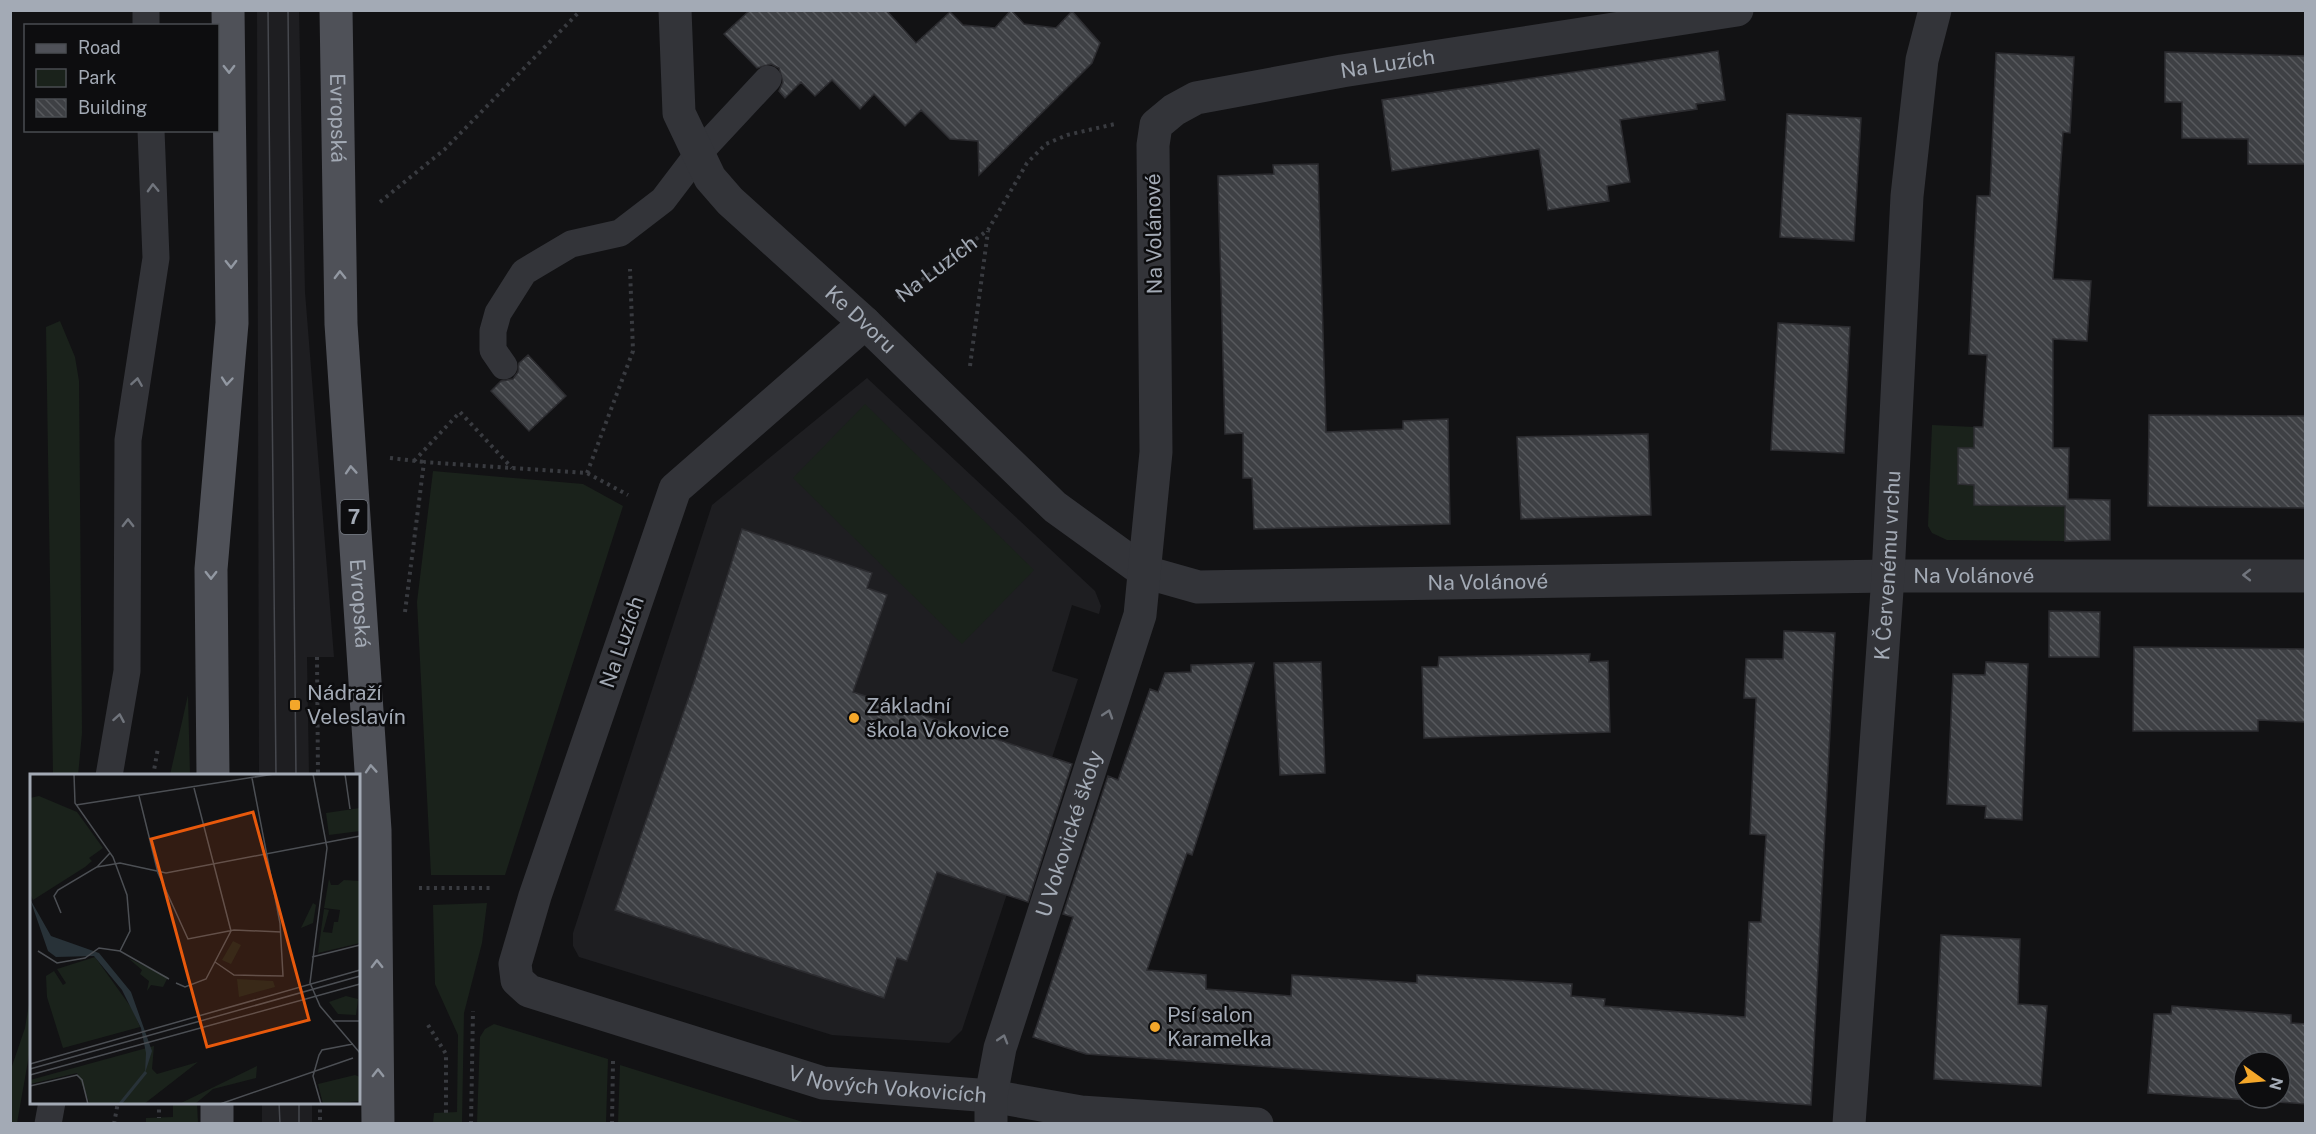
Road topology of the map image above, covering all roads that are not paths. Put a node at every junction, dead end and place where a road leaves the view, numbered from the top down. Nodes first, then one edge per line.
1 (228, 10) edge
2 (336, 10) edge
3 (675, 10) edge
4 (1737, 10) edge
5 (1935, 10) edge
6 (768, 79) dead end
7 (1174, 110) joint
8 (151, 132) edge
9 (698, 154) junction
10 (865, 323) junction
11 (504, 366) dead end
12 (1145, 572) junction
13 (1888, 576) junction
14 (2306, 576) edge
15 (109, 774) edge
16 (213, 774) edge
17 (529, 991) joint
18 (52, 1104) edge
19 (217, 1104) edge
20 (991, 1110) edge
21 (48, 1124) edge
22 (217, 1124) edge
23 (378, 1124) edge
24 (1257, 1124) edge
25 (1850, 1124) edge

1 -> 16 main road
23 -> 2 main road, Evropská / 7
3 - 9 street, Ke Dvoru
4 - 7 street, Na Luzích
5 - 13 street, K Červenému vrchu
6 - 9 lane
7 - 12 street, Na Volánové
15 -> 8 lane
9 - 10 street, Ke Dvoru
9 - 11 lane
10 - 12 street, Ke Dvoru
10 - 17 street, Na Luzích
12 - 13 street, Na Volánové
20 -> 12 street, U Vokovické školy
14 -> 13 street, Na Volánové
13 - 25 street, K Červenému vrchu
17 - 20 street, V Nových Vokovicích
18 - 21 lane
19 - 22 main road
20 - 24 street, V Nových Vokovicích

